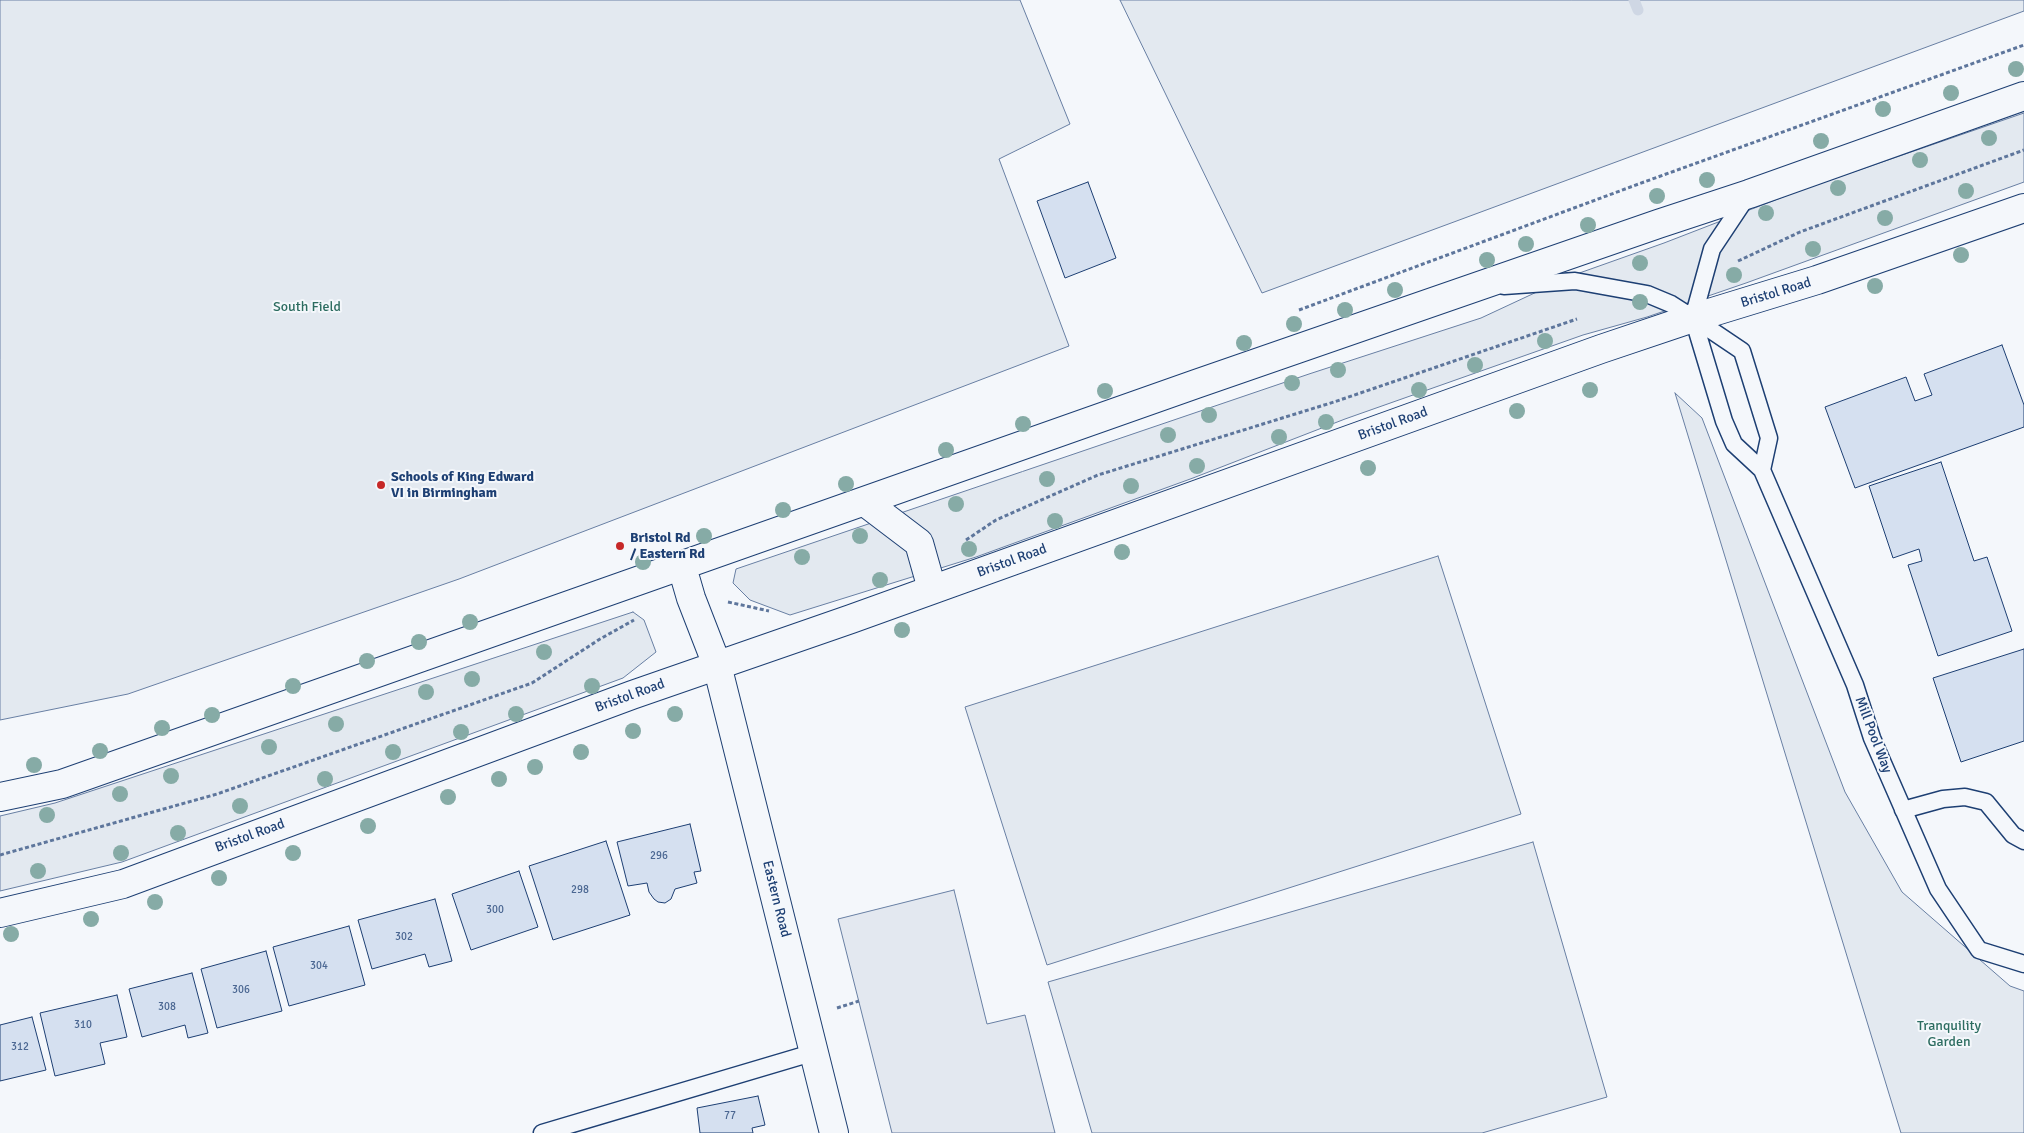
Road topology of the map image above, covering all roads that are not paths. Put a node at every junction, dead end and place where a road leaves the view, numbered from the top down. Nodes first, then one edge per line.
1 (2024, 96) edge
2 (1749, 194) junction
3 (2024, 208) edge
4 (1471, 289) junction
5 (1692, 318) junction
6 (1762, 470) junction
7 (865, 502) junction
8 (682, 567) junction
9 (932, 589) junction
10 (717, 665) junction
11 (0, 797) edge
12 (1903, 810) junction
13 (2024, 841) edge
14 (0, 913) edge
15 (2024, 964) edge
16 (815, 1052) junction
17 (542, 1133) edge
18 (834, 1133) edge

1 - 2 main road
2 - 4 main road
2 - 5 lane
3 - 5 main road, Bristol Road
4 - 5 lane
4 - 7 main road
5 - 6 lane
5 - 6 lane
5 - 9 main road, Bristol Road
6 - 12 lane, Mill Pool Way
7 - 8 main road
7 - 9 main road
8 - 10 main road, Eastern Road
8 - 11 main road
9 - 10 main road, Bristol Road
10 - 14 main road, Bristol Road
10 - 16 main road, Eastern Road
12 - 13 lane
12 - 15 lane, Mill Pool Way
16 - 17 lane
16 - 18 main road, Eastern Road

